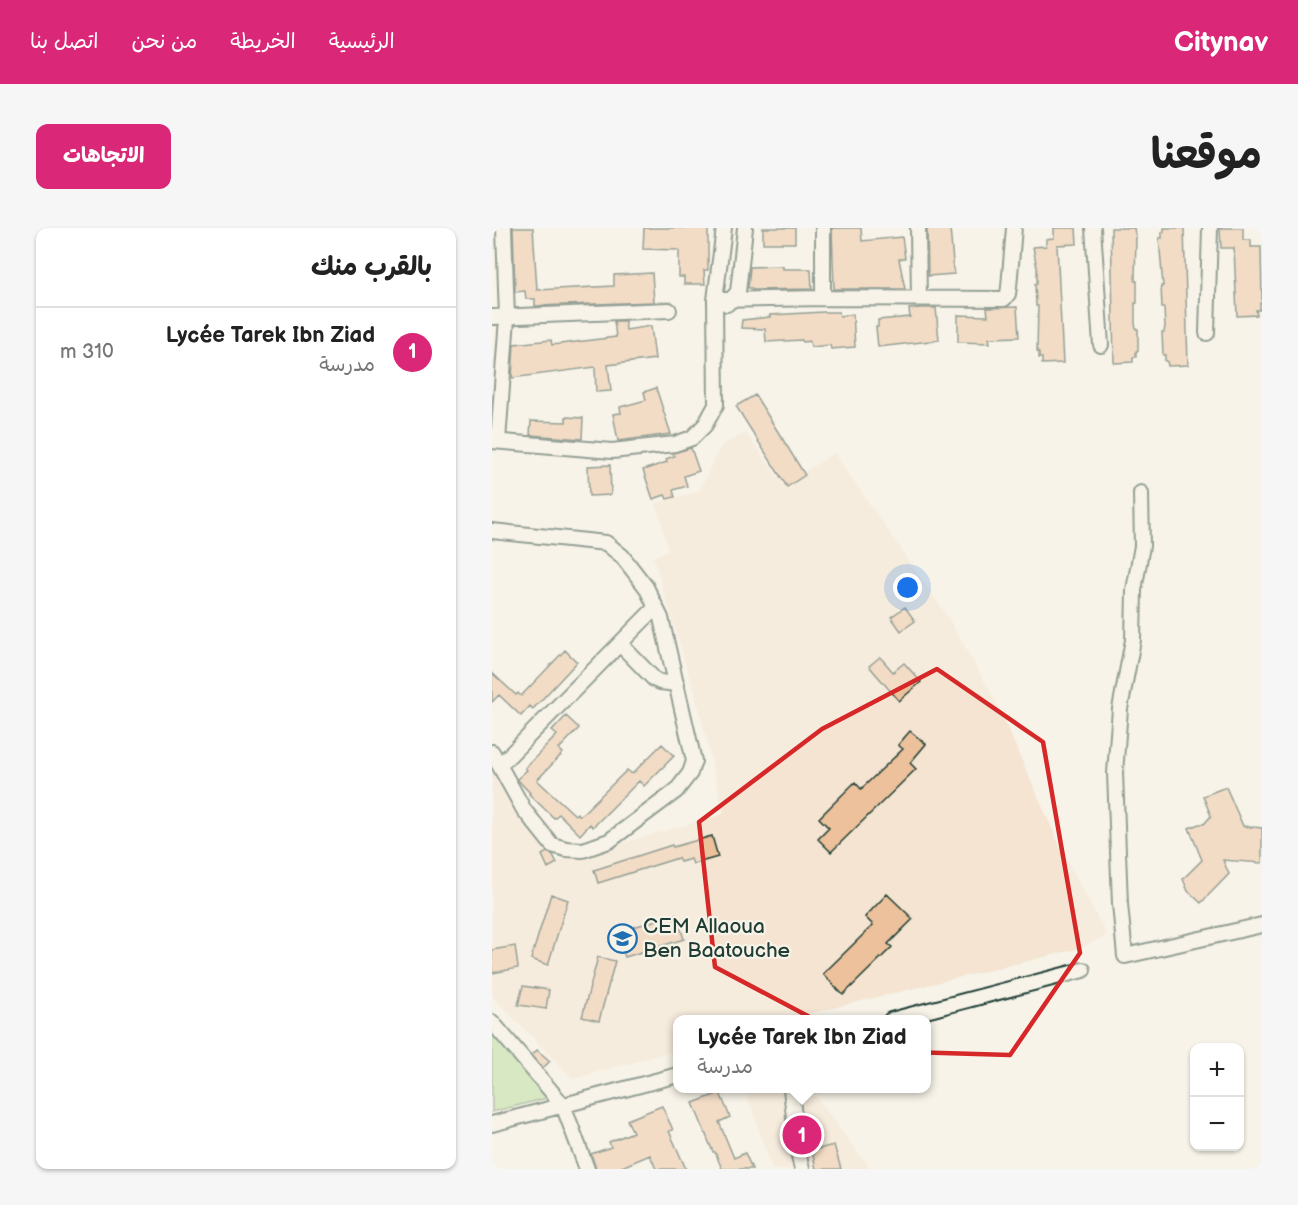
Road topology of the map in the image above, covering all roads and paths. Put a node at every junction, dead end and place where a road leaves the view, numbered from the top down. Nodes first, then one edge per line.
1 (504, 228) edge
2 (724, 228) edge
3 (745, 228) edge
4 (823, 228) edge
5 (918, 228) edge
6 (1014, 228) edge
7 (1094, 228) edge
8 (1210, 228) edge
9 (823, 298) junction
10 (919, 298) junction
11 (732, 299) junction
12 (715, 300) junction
13 (669, 310) dead end
14 (715, 315) junction
15 (492, 317) edge
16 (507, 318) junction
17 (1207, 333) dead end
18 (1101, 345) dead end
19 (495, 441) edge
20 (1141, 493) dead end
21 (492, 531) edge
22 (656, 607) junction
23 (620, 644) junction
24 (676, 684) junction
25 (492, 752) edge
26 (500, 765) junction
27 (1262, 925) edge
28 (1083, 970) dead end
29 (910, 1015) edge
30 (492, 1022) edge
31 (673, 1076) edge
32 (791, 1093) edge
33 (563, 1105) junction
34 (492, 1124) edge
35 (587, 1169) edge
36 (802, 1169) edge

1 - 16 street
2 - 12 street
3 - 11 street
4 - 9 street
5 - 10 street
6 - 10 street
7 - 18 street
8 - 17 street
9 - 10 street
9 - 11 street
11 - 12 street
11 - 14 street
12 - 14 street
13 - 16 street
14 - 19 street
15 - 16 street
16 - 19 street
20 - 27 street
21 - 22 street
22 - 23 street
22 - 24 street
23 - 24 street
23 - 26 street
24 - 26 street
25 - 26 street
28 - 29 street
30 - 33 street
31 - 33 street
32 - 36 street
33 - 34 street
33 - 35 street

